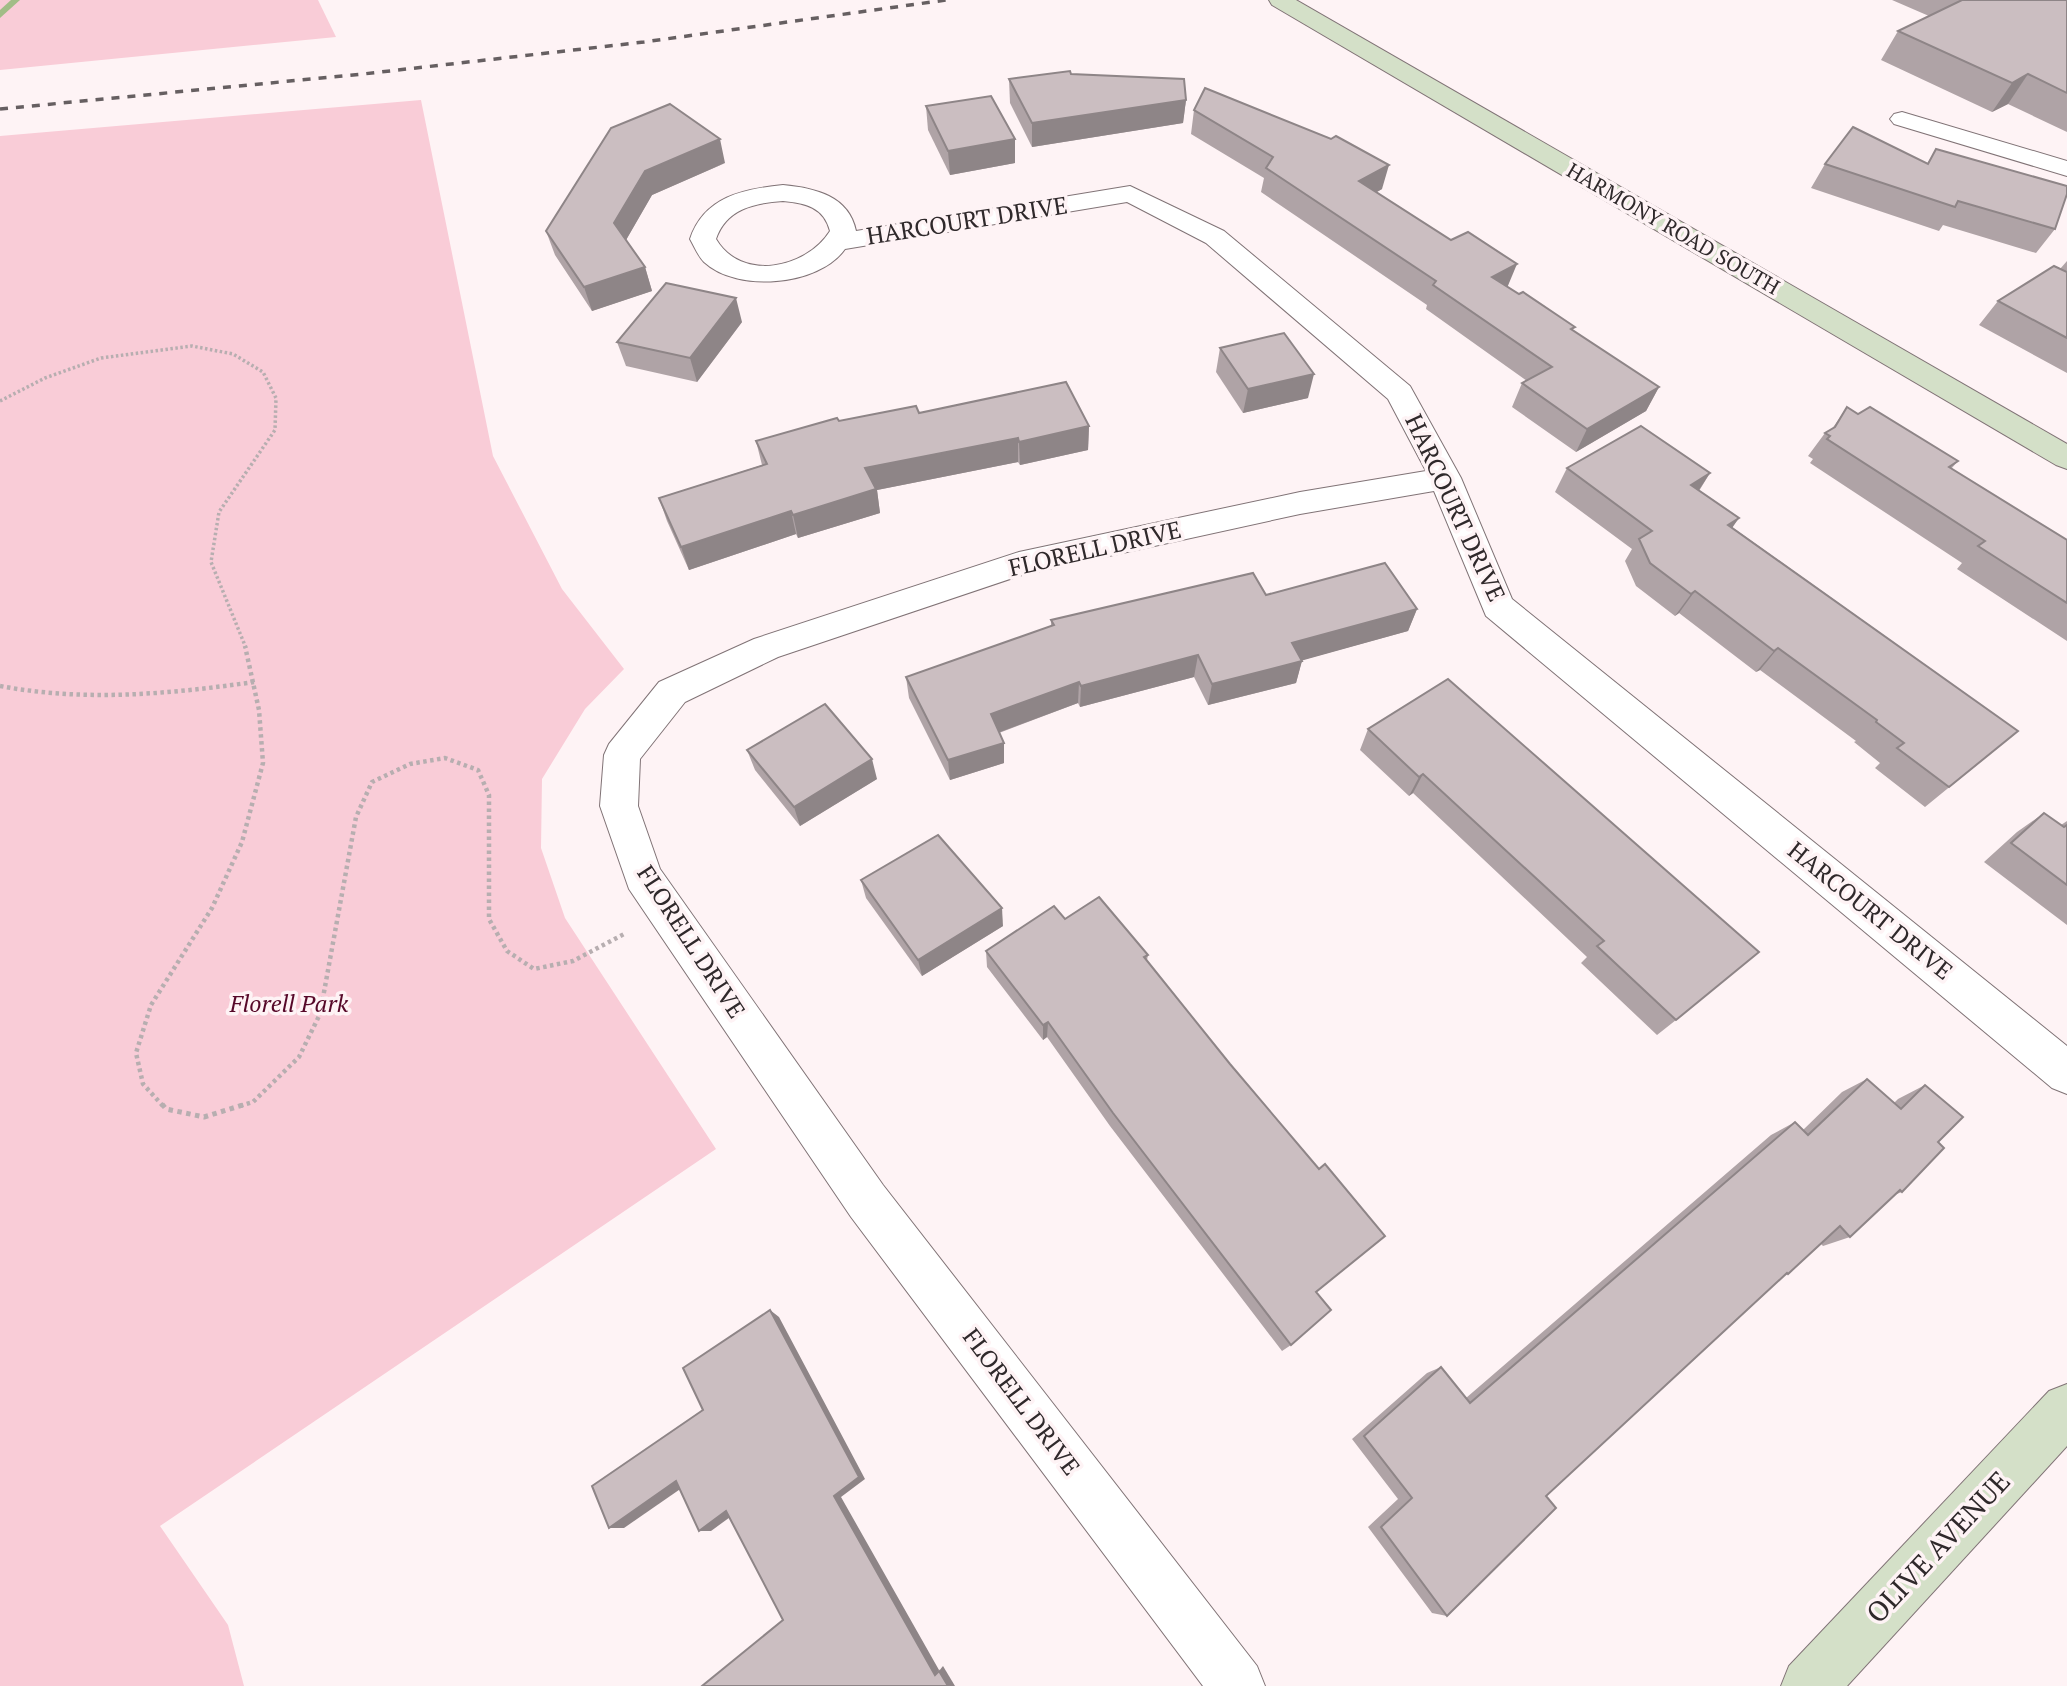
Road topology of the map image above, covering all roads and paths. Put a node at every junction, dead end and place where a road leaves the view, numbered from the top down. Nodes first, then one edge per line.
1 (1280, 0) edge
2 (1902, 118) dead end
3 (2067, 169) edge
4 (840, 242) junction
5 (0, 401) edge
6 (2067, 458) edge
7 (1445, 478) junction
8 (254, 682) junction
9 (0, 686) edge
10 (666, 911) junction
11 (2067, 1073) edge
12 (2067, 1409) edge
13 (1237, 1686) edge
14 (1809, 1686) edge

1 - 6 main road, HARMONY ROAD SOUTH
2 - 3 street
4 - 4 street, HARCOURT DRIVE
4 - 7 street, HARCOURT DRIVE
5 - 8 path
7 - 10 street, FLORELL DRIVE
7 - 11 street, HARCOURT DRIVE
8 - 9 path
8 - 10 path
10 - 13 street, FLORELL DRIVE
12 - 14 main road, OLIVE AVENUE

